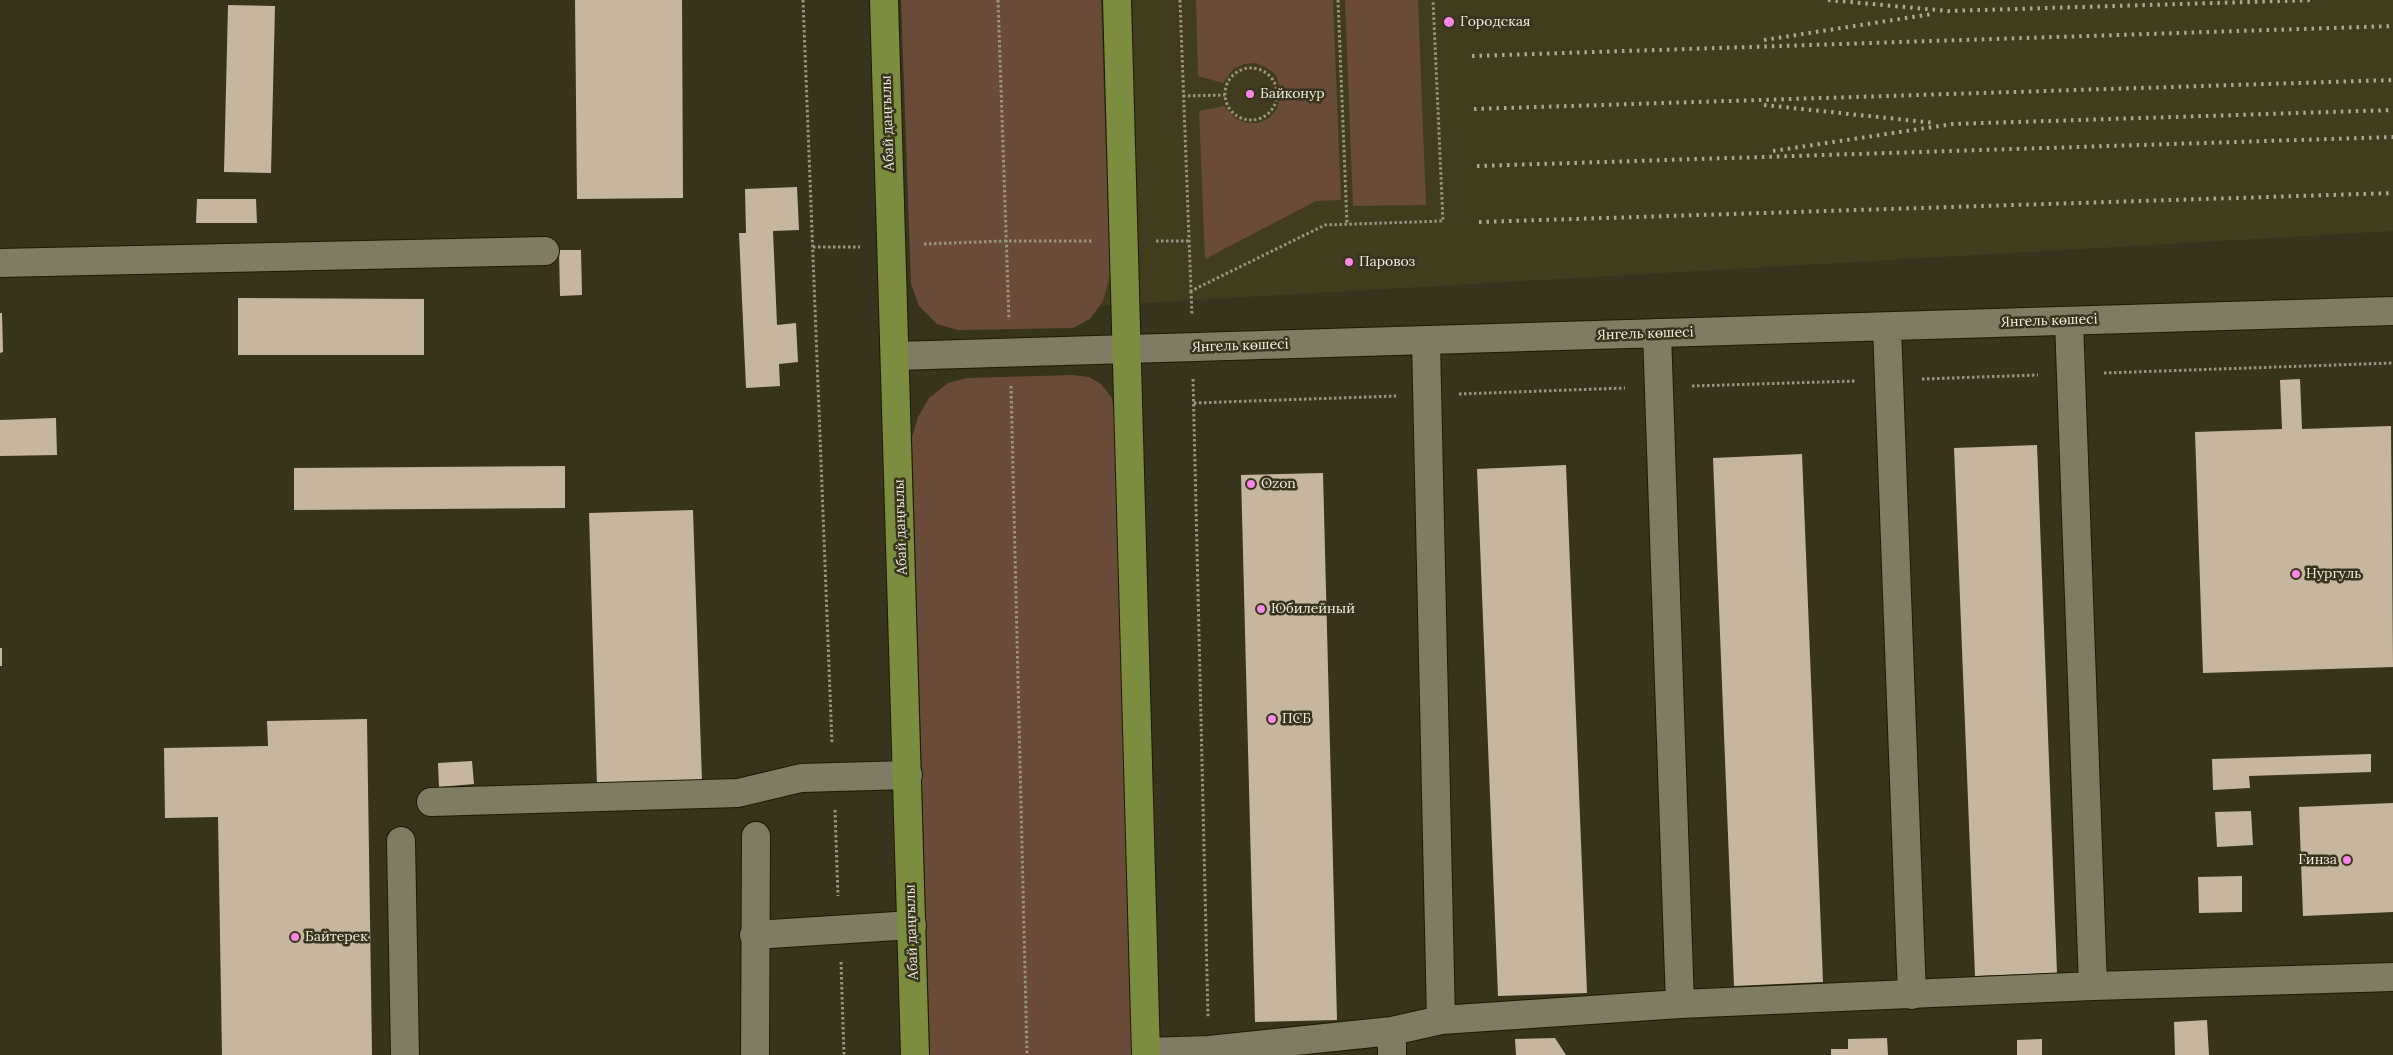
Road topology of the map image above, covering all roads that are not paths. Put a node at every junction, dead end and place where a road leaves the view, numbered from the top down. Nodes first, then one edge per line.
1 (884, 0) edge
2 (1117, 0) edge
3 (545, 251) dead end
4 (0, 263) edge
5 (2393, 311) edge
6 (2069, 321) junction
7 (1887, 327) junction
8 (1657, 333) junction
9 (1426, 340) junction
10 (1127, 350) junction
11 (896, 356) junction
12 (908, 775) junction
13 (431, 802) dead end
14 (756, 836) dead end
15 (401, 841) dead end
16 (912, 925) junction
17 (754, 935) junction
18 (2393, 977) edge
19 (2093, 986) junction
20 (1912, 995) junction
21 (1680, 1004) junction
22 (1440, 1020) junction
23 (1392, 1043) edge
24 (1146, 1054) edge
25 (405, 1055) edge
26 (755, 1055) edge
27 (915, 1055) edge

1 - 11 main road, Абай даңғылы
2 - 10 main road
3 - 4 street
5 - 6 street, Янгель көшесі
6 - 7 street, Янгель көшесі
6 - 19 street
7 - 8 street, Янгель көшесі
7 - 20 street
8 - 9 street, Янгель көшесі
8 - 21 street
9 - 10 street, Янгель көшесі
9 - 22 street
10 - 11 street, Янгель көшесі
10 - 24 main road
11 - 12 main road, Абай даңғылы
12 - 13 street
12 - 16 main road, Абай даңғылы
14 - 17 street
15 - 25 street
16 - 17 street
16 - 27 main road, Абай даңғылы
17 - 26 street
18 - 19 street
19 - 20 street
20 - 21 street
21 - 22 street
22 - 23 street
23 - 24 street

